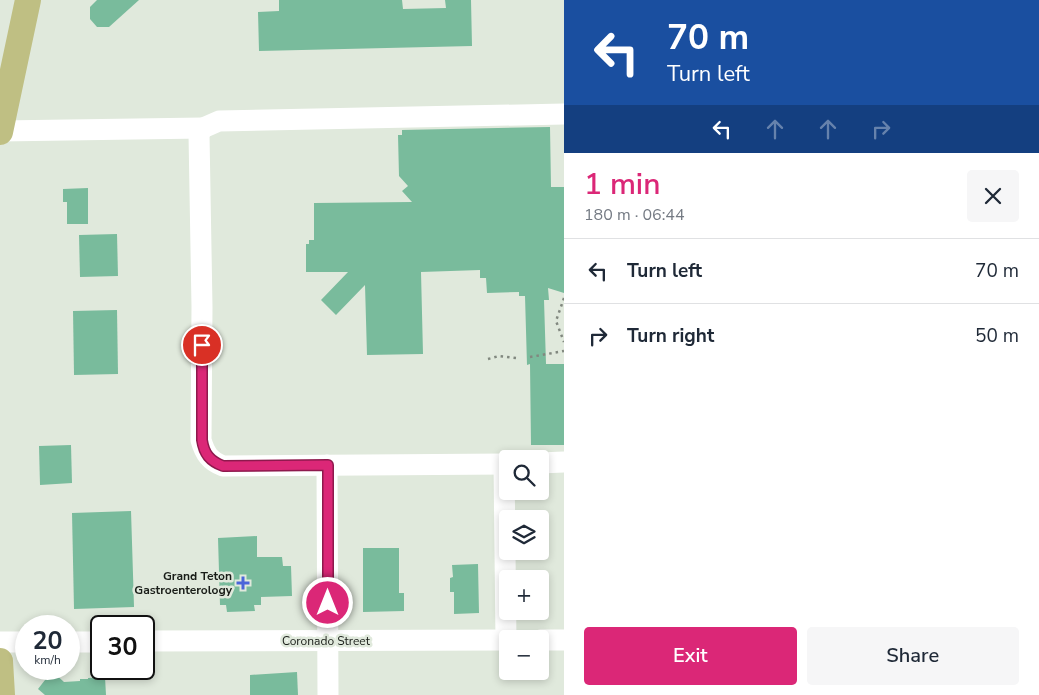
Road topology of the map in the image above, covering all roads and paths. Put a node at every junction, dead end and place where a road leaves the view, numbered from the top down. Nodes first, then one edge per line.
1 (28, 0) edge
2 (564, 114) edge
3 (203, 128) junction
4 (0, 131) edge
5 (564, 298) edge
6 (564, 342) edge
7 (564, 351) edge
8 (530, 357) dead end
9 (516, 358) dead end
10 (488, 359) dead end
11 (564, 462) edge
12 (549, 463) edge
13 (499, 464) edge
14 (328, 465) junction
15 (506, 500) edge
16 (507, 630) edge
17 (499, 640) edge
18 (549, 640) edge
19 (564, 640) edge
20 (155, 641) edge
21 (328, 641) junction
22 (0, 642) edge
23 (15, 642) edge
24 (0, 661) edge
25 (2, 695) edge
26 (328, 695) edge

1 - 4 main road
2 - 3 street
3 - 4 street
3 - 14 street
5 - 6 path
7 - 8 path
9 - 10 path
11 - 12 street
13 - 14 street
14 - 21 street
15 - 16 street
17 - 21 street, Coronado Street
18 - 19 street
20 - 21 street, Coronado Street
21 - 26 street
22 - 23 street
24 - 25 main road

